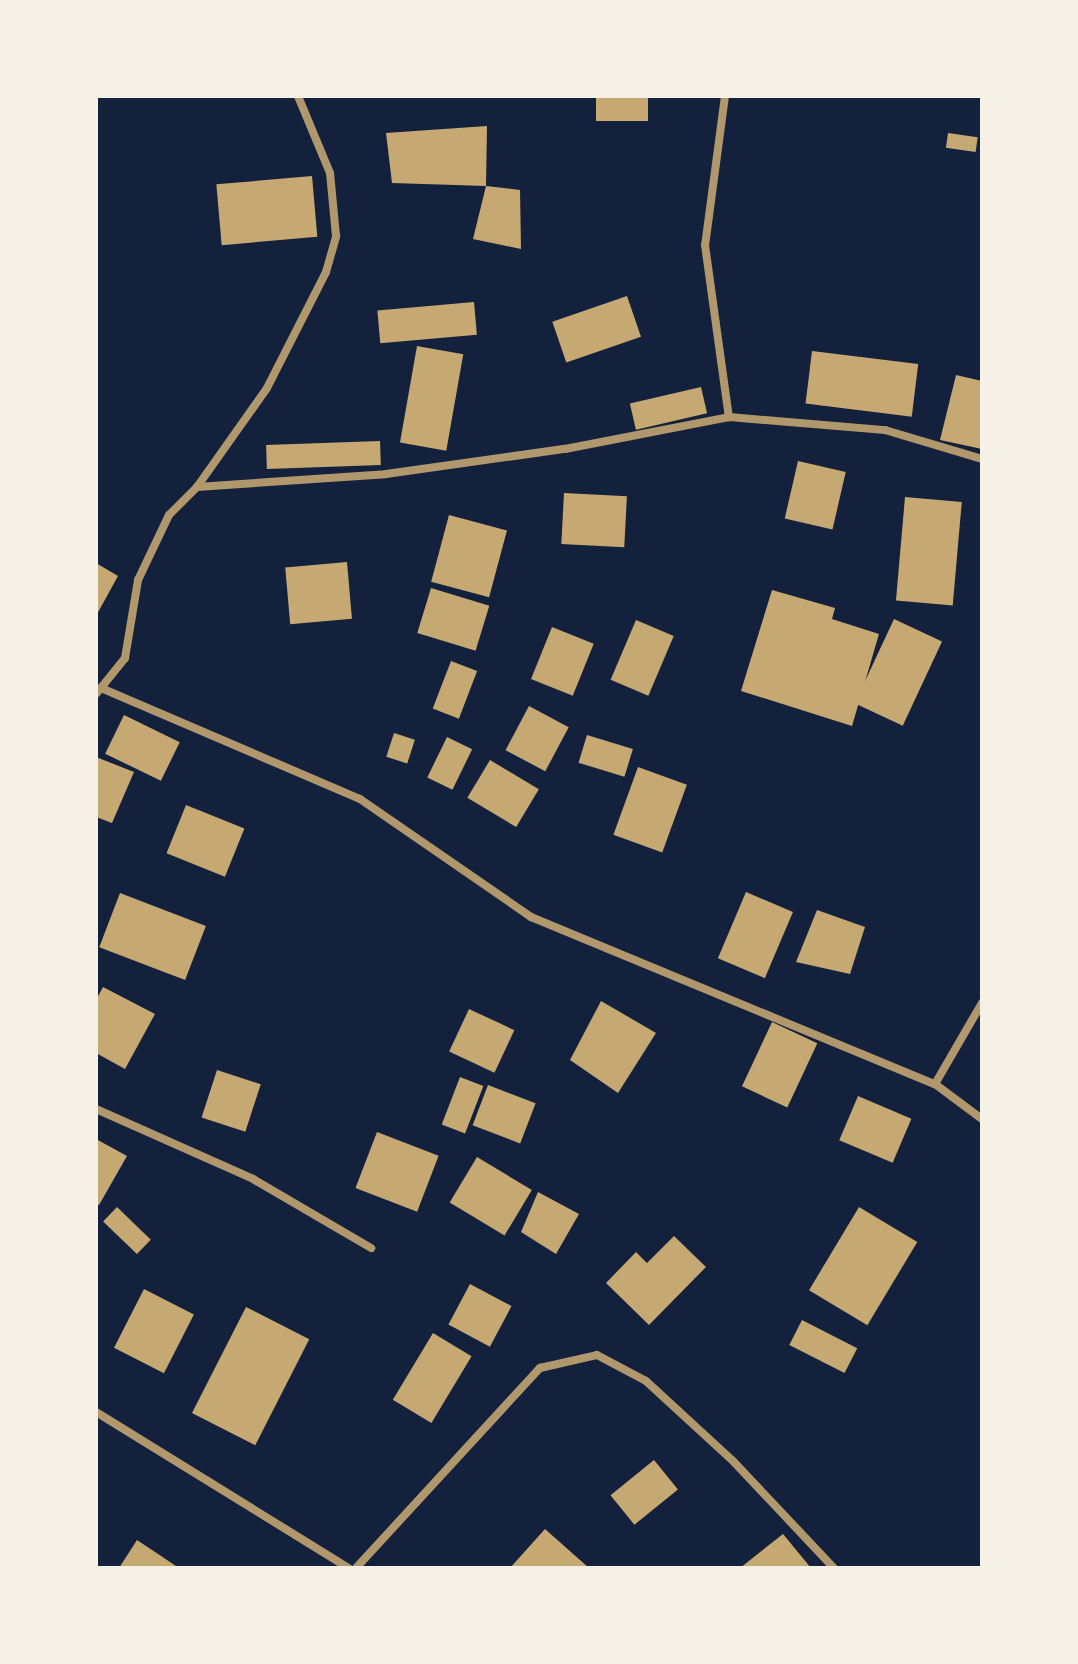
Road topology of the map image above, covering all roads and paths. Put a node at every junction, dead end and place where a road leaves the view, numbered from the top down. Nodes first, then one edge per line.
1 (298, 96) edge
2 (725, 96) edge
3 (729, 417) junction
4 (982, 459) edge
5 (197, 487) junction
6 (99, 691) edge
7 (982, 1003) edge
8 (935, 1084) junction
9 (96, 1109) edge
10 (982, 1119) edge
11 (371, 1248) dead end
12 (96, 1412) edge
13 (349, 1568) edge
14 (356, 1568) edge
15 (834, 1568) edge

1 - 5 street
2 - 3 street
3 - 4 street
3 - 5 street
5 - 6 street
6 - 8 street
7 - 8 street
8 - 10 street
9 - 11 street
12 - 13 street
14 - 15 street

